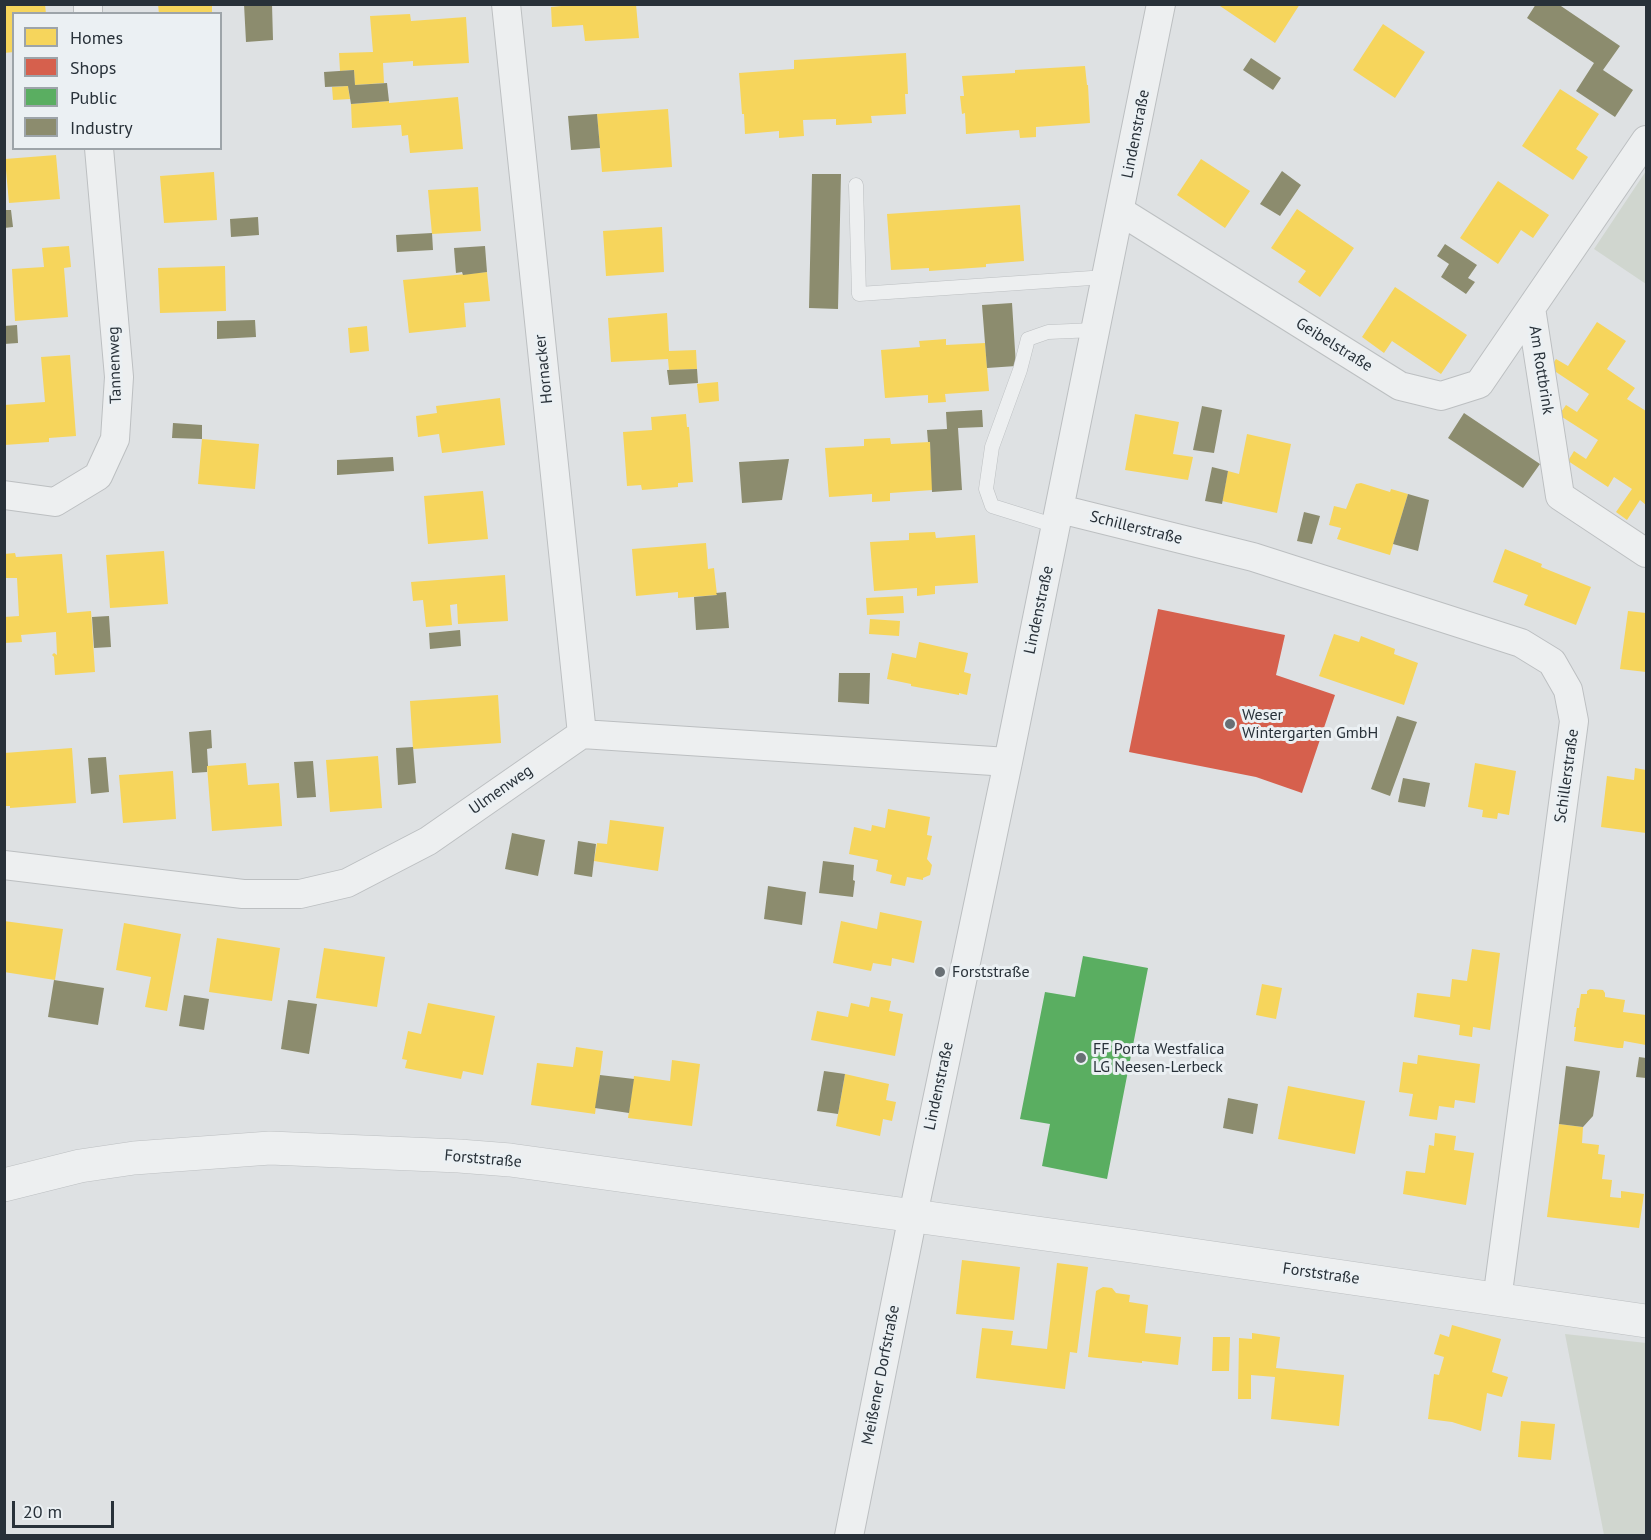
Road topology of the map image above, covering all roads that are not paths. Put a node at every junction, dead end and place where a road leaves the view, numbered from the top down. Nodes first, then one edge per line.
1 (506, 4) edge
2 (1161, 4) edge
3 (1647, 140) edge
4 (99, 150) edge
5 (856, 185) dead end
6 (1120, 211) junction
7 (1106, 277) junction
8 (1532, 308) junction
9 (1095, 330) junction
10 (4, 495) edge
11 (1058, 517) junction
12 (1647, 553) edge
13 (582, 734) junction
14 (1008, 762) junction
15 (4, 865) edge
16 (4, 1185) edge
17 (912, 1215) junction
18 (1497, 1300) junction
19 (1647, 1321) edge
20 (849, 1536) edge

1 - 13 street, Hornacker
2 - 6 street, Lindenstraße
3 - 8 street, Am Rottbrink
4 - 10 street, Tannenweg
5 - 7 lane
6 - 7 street, Lindenstraße
6 - 8 street, Geibelstraße
7 - 9 street, Lindenstraße
8 - 12 street, Am Rottbrink
9 - 11 street, Lindenstraße
9 - 11 lane
11 - 14 street, Lindenstraße
11 - 18 street, Schillerstraße
13 - 14 street
13 - 15 street, Ulmenweg
14 - 17 street, Lindenstraße
16 - 17 street, Forststraße
17 - 18 street, Forststraße
17 - 20 street, Meißener Dorfstraße
18 - 19 street, Forststraße

